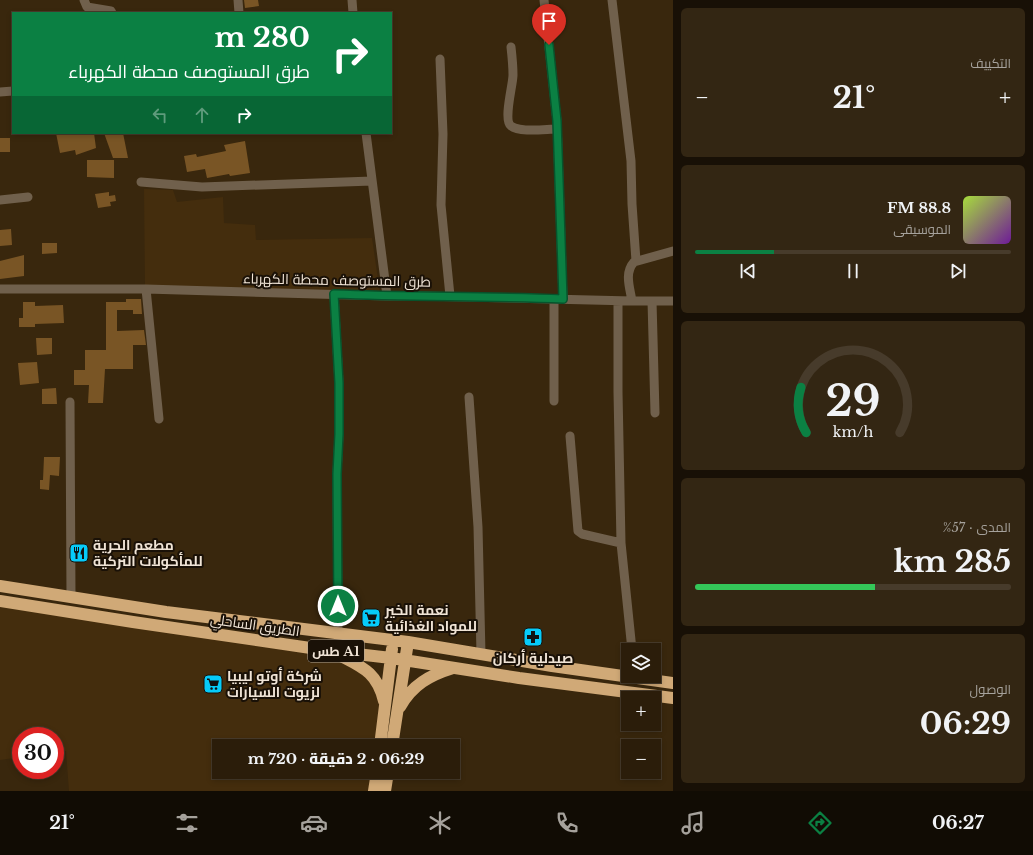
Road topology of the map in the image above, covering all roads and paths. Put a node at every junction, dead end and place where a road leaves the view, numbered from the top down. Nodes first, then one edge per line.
1 (84, 0) edge
2 (238, 0) edge
3 (352, 0) edge
4 (544, 0) edge
5 (612, 0) edge
6 (112, 12) edge
7 (239, 12) edge
8 (353, 12) edge
9 (512, 47) dead end
10 (440, 59) dead end
11 (12, 91) edge
12 (0, 92) edge
13 (557, 129) junction
14 (366, 134) edge
15 (372, 181) junction
16 (141, 182) dead end
17 (28, 197) dead end
18 (0, 200) edge
19 (673, 251) edge
20 (636, 261) junction
21 (0, 289) edge
22 (146, 289) junction
23 (334, 294) junction
24 (387, 296) junction
25 (450, 296) junction
26 (558, 299) junction
27 (618, 301) junction
28 (632, 301) junction
29 (652, 301) junction
30 (673, 301) edge
31 (469, 397) dead end
32 (554, 401) dead end
33 (70, 402) dead end
34 (655, 413) dead end
35 (159, 419) dead end
36 (570, 436) dead end
37 (621, 543) junction
38 (0, 586) edge
39 (71, 597) junction
40 (0, 601) edge
41 (338, 634) junction
42 (393, 640) junction
43 (408, 642) junction
44 (631, 643) edge
45 (331, 651) junction
46 (481, 654) junction
47 (391, 658) junction
48 (405, 660) junction
49 (455, 667) junction
50 (621, 675) edge
51 (661, 681) edge
52 (673, 683) edge
53 (673, 698) edge
54 (391, 712) junction
55 (382, 739) edge
56 (392, 739) edge
57 (376, 779) edge
58 (387, 779) edge
59 (374, 791) edge
60 (385, 791) edge

1 - 6 street
2 - 7 street
3 - 8 street
4 - 13 street
5 - 20 street
9 - 13 street
10 - 25 street
11 - 12 street
13 - 26 street
14 - 15 street
15 - 16 street
15 - 24 street
17 - 18 street
19 - 20 street
20 - 28 street
21 - 22 street, طرق المستوصف محطة الكهرباء
22 - 23 street, طرق المستوصف محطة الكهرباء
22 - 35 street
23 - 24 street, طرق المستوصف محطة الكهرباء
23 - 41 street
24 - 25 street, طرق المستوصف محطة الكهرباء
25 - 26 street, طرق المستوصف محطة الكهرباء
26 - 27 street, طرق المستوصف محطة الكهرباء
26 - 32 street
27 - 28 street, طرق المستوصف محطة الكهرباء
27 - 37 street
28 - 29 street, طرق المستوصف محطة الكهرباء
29 - 30 street, طرق المستوصف محطة الكهرباء
29 - 34 street
31 - 46 street
33 - 39 street
36 - 37 street
37 - 44 street
38 - 39 highway, الطريق الساحلي / طس A1
39 - 41 highway, الطريق الساحلي / طس A1
40 - 45 highway, الطريق الساحلي / طس A1
41 - 42 highway, الطريق الساحلي / طس A1
42 - 43 highway, الطريق الساحلي / طس A1
42 - 47 highway
43 - 46 highway, الطريق الساحلي / طس A1
43 - 48 highway
45 - 47 highway, الطريق الساحلي / طس A1
45 - 54 highway
46 - 50 highway, الطريق الساحلي / طس A1
47 - 48 highway, الطريق الساحلي / طس A1
47 - 54 highway
48 - 49 highway, الطريق الساحلي / طس A1
48 - 54 highway
49 - 53 highway, الطريق الساحلي / طس A1
49 - 54 highway
51 - 52 highway, الطريق الساحلي / طس A1
54 - 55 highway
54 - 56 highway
57 - 59 highway
58 - 60 highway

